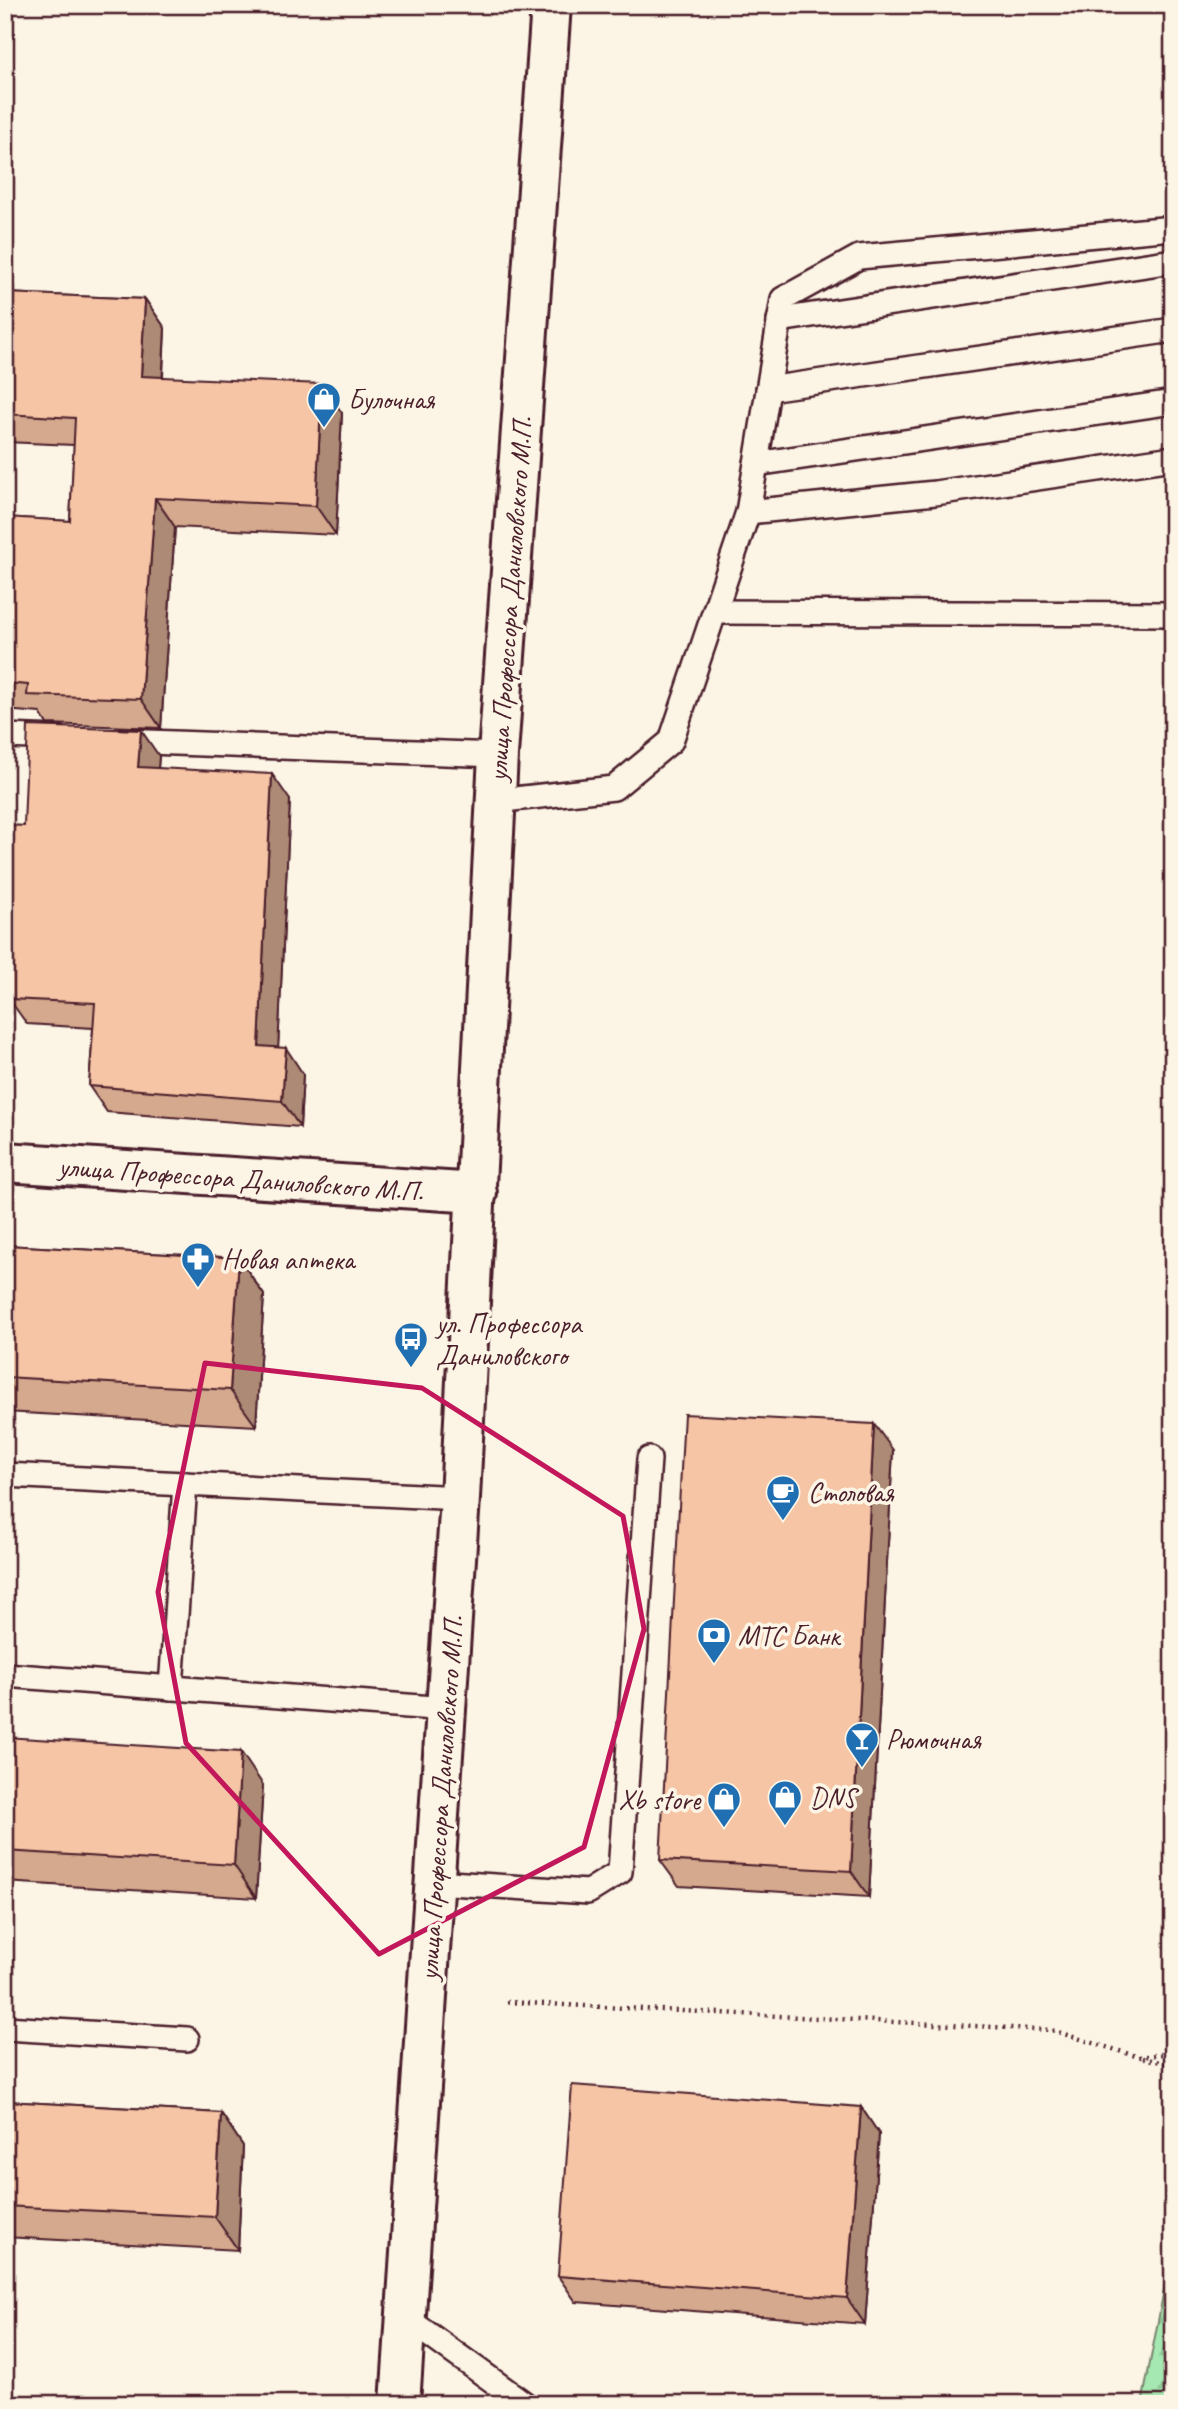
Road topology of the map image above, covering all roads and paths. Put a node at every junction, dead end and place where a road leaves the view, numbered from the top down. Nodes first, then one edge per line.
1 (551, 5) edge
2 (1173, 228) edge
3 (1173, 261) edge
4 (779, 320) junction
5 (1173, 330) edge
6 (768, 388) junction
7 (1173, 402) edge
8 (1173, 458) edge
9 (756, 464) junction
10 (748, 512) junction
11 (715, 612) junction
12 (1173, 614) edge
13 (5, 736) edge
14 (75, 739) edge
15 (103, 740) edge
16 (498, 755) junction
17 (495, 801) junction
18 (5, 1162) edge
19 (477, 1193) junction
20 (649, 1459) dead end
21 (5, 1475) edge
22 (185, 1484) junction
23 (460, 1498) junction
24 (5, 1675) edge
25 (170, 1688) junction
26 (446, 1709) junction
27 (435, 1882) junction
28 (508, 2002) dead end
29 (5, 2028) edge
30 (187, 2039) dead end
31 (1173, 2053) edge
32 (1139, 2057) junction
33 (1173, 2065) edge
34 (406, 2318) junction
35 (400, 2404) edge
36 (525, 2404) edge

1 - 16 main road, улица Профессора Даниловского М.П.
2 - 4 lane
3 - 4 lane
4 - 6 lane
5 - 6 lane
6 - 9 lane
7 - 9 lane
8 - 10 lane
9 - 10 lane
10 - 11 lane
11 - 12 lane
11 - 17 lane
13 - 14 lane
15 - 16 lane
16 - 17 main road, улица Профессора Даниловского М.П.
17 - 19 main road, улица Профессора Даниловского М.П.
18 - 19 main road, улица Профессора Даниловского М.П.
19 - 23 main road, улица Профессора Даниловского М.П.
20 - 27 lane
21 - 22 lane
22 - 23 lane
22 - 25 lane
23 - 26 main road, улица Профессора Даниловского М.П.
24 - 25 lane
25 - 26 lane
26 - 27 main road, улица Профессора Даниловского М.П.
27 - 34 main road, улица Профессора Даниловского М.П.
28 - 32 path
29 - 30 lane
31 - 32 path
32 - 33 path
34 - 35 main road, улица Профессора Даниловского М.П.
34 - 36 lane

